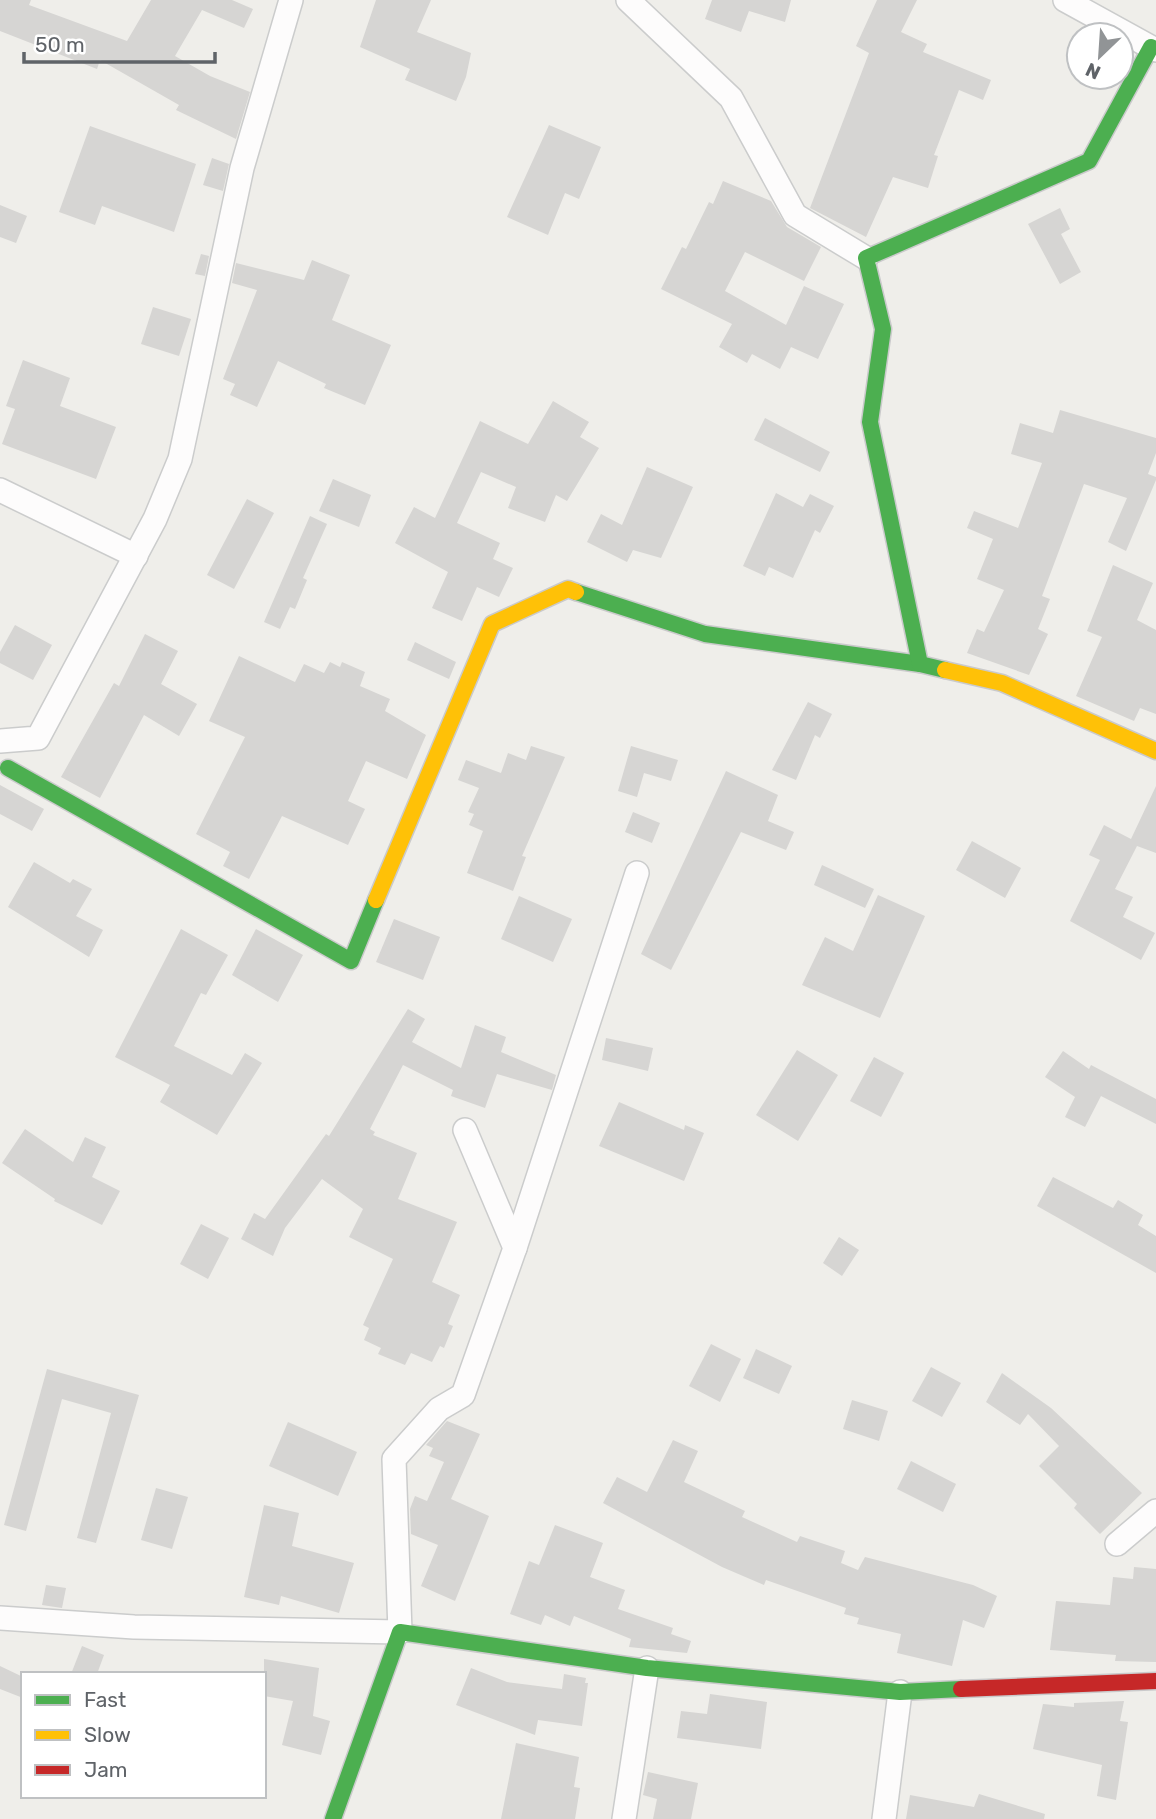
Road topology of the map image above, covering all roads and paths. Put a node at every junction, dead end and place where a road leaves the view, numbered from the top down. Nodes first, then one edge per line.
1 (291, 0) edge
2 (628, 0) edge
3 (1065, 0) edge
4 (1153, 49) edge
5 (866, 258) junction
6 (0, 490) edge
7 (136, 556) junction
8 (920, 664) junction
9 (0, 741) edge
10 (1156, 751) edge
11 (8, 768) dead end
12 (637, 873) dead end
13 (465, 1130) dead end
14 (515, 1248) junction
15 (1156, 1511) edge
16 (1117, 1544) dead end
17 (0, 1619) edge
18 (400, 1632) junction
19 (647, 1668) junction
20 (1156, 1681) edge
21 (900, 1692) junction
22 (333, 1819) edge
23 (624, 1819) edge
24 (884, 1819) edge

1 - 7 street
2 - 5 street
3 - 4 street
4 - 5 street
5 - 8 street
6 - 7 street
7 - 9 street
8 - 10 street
8 - 11 street
12 - 14 street
13 - 14 street
14 - 18 street
15 - 16 street
17 - 18 street
18 - 19 street
18 - 22 street
19 - 21 street
19 - 23 street
20 - 21 street
21 - 24 street

